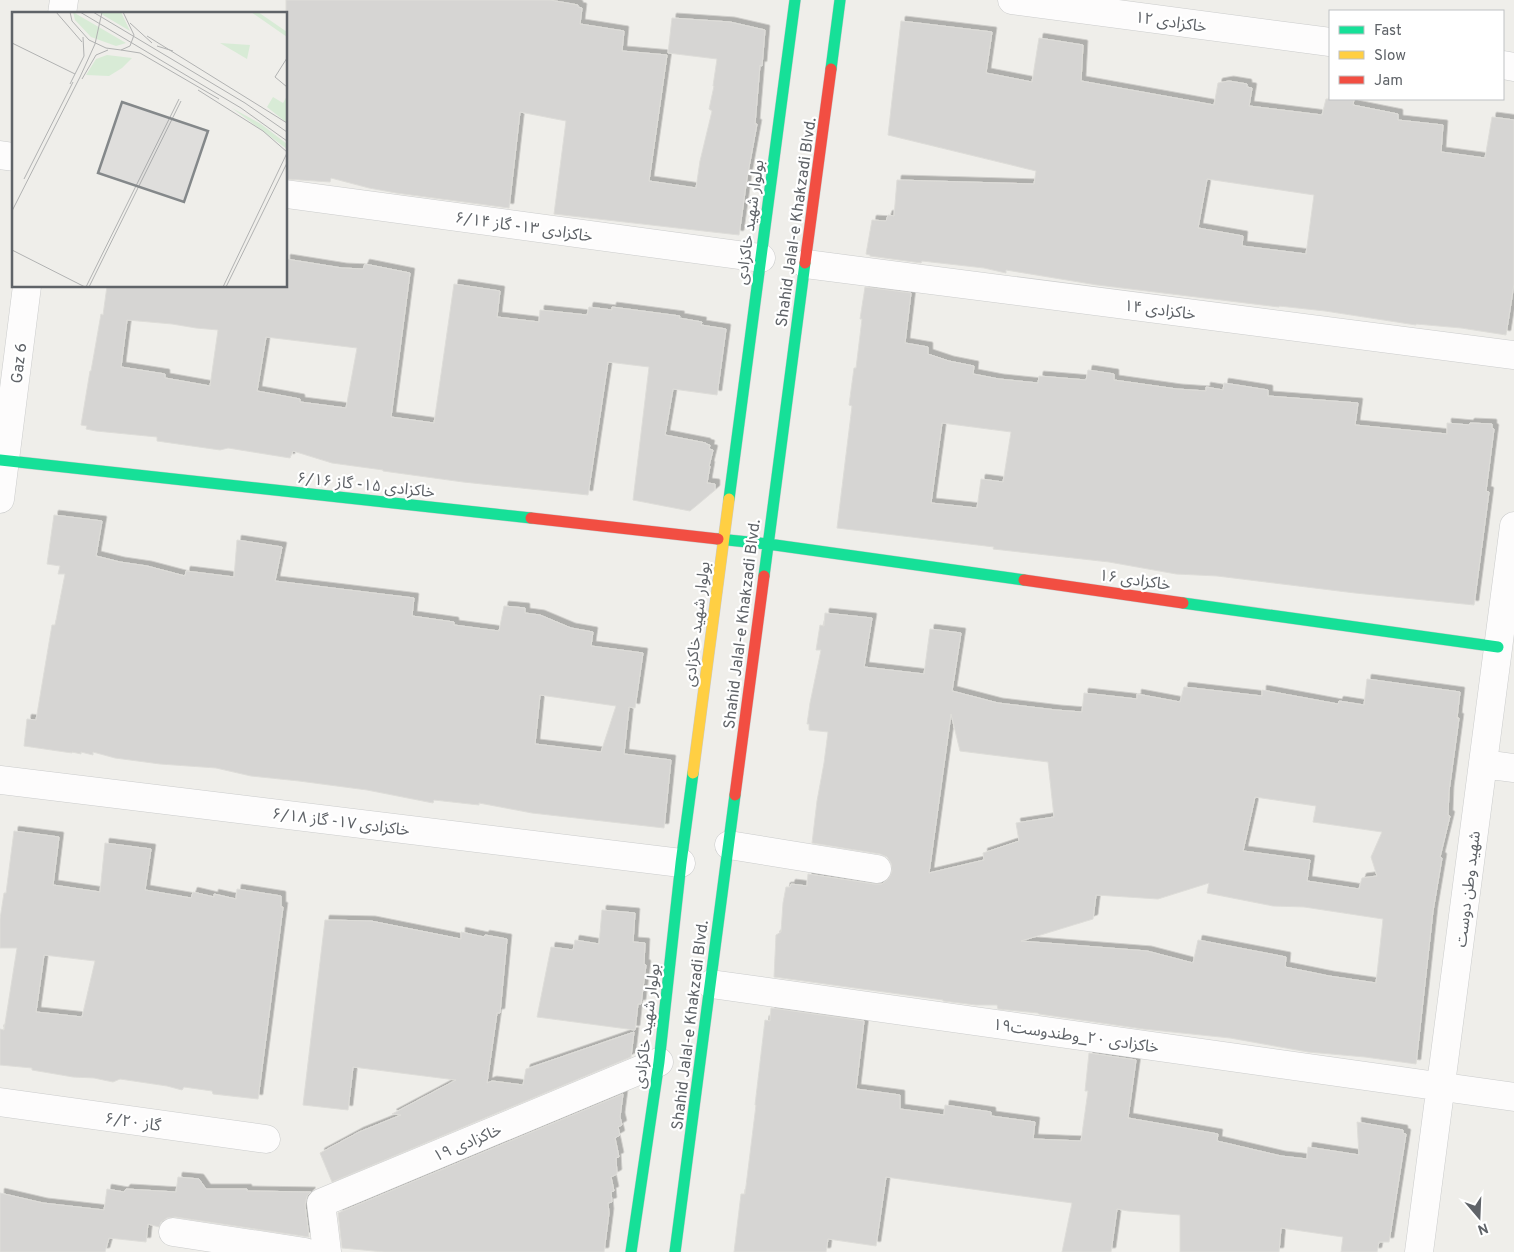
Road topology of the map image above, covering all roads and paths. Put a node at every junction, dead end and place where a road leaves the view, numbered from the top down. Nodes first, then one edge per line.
1 (795, 0) edge
2 (840, 0) edge
3 (1012, 0) edge
4 (1329, 42) edge
5 (288, 194) edge
6 (761, 258) junction
7 (806, 264) junction
8 (27, 288) edge
9 (1514, 355) edge
10 (3, 460) edge
11 (0, 499) edge
12 (1514, 526) edge
13 (724, 539) junction
14 (768, 544) junction
15 (1512, 555) edge
16 (1498, 647) junction
17 (1483, 764) junction
18 (1514, 768) edge
19 (0, 780) edge
20 (729, 845) junction
21 (681, 863) junction
22 (878, 869) dead end
23 (711, 984) junction
24 (659, 1062) junction
25 (1441, 1086) junction
26 (1514, 1097) edge
27 (0, 1102) edge
28 (266, 1140) dead end
29 (173, 1232) dead end
30 (306, 1252) edge
31 (327, 1252) edge
32 (631, 1252) edge
33 (675, 1252) edge
34 (1419, 1252) edge

1 - 6 street, بولوار شهید خاکزادی
2 - 7 street, Shahid Jalal-e Khakzadi Blvd.
3 - 4 street, خاکزادی ۱۲
5 - 6 street, خاکزادی ۱۳- گاز ۶/۱۴
6 - 13 street, بولوار شهید خاکزادی
7 - 9 street, خاکزادی ۱۴
7 - 14 street, Shahid Jalal-e Khakzadi Blvd.
8 - 10 street, Gaz 6
10 - 11 street, Gaz 6
10 - 13 street, خاکزادی ۱۵- گاز ۶/۱۶
12 - 15 street, شهید وطن دوست
13 - 14 street, خاکزادی ۱۵- گاز ۶/۱۶
13 - 21 street, بولوار شهید خاکزادی
14 - 16 street, خاکزادی ۱۶
14 - 20 street, Shahid Jalal-e Khakzadi Blvd.
15 - 16 street, شهید وطن دوست
16 - 17 street, شهید وطن دوست
17 - 18 street
17 - 25 street, شهید وطن دوست
19 - 21 street, خاکزادی ۱۷- گاز ۶/۱۸
20 - 22 street
20 - 23 street, Shahid Jalal-e Khakzadi Blvd.
21 - 24 street, بولوار شهید خاکزادی
23 - 25 street, خاکزادی ۲۰_وطندوست۱۹
23 - 33 street, Shahid Jalal-e Khakzadi Blvd.
24 - 31 street, خاکزادی ۱۹
24 - 32 street, بولوار شهید خاکزادی
25 - 26 street, خاکزادی ۲۰_وطندوست۱۹
25 - 34 street, شهید وطن دوست
27 - 28 street, گاز ۶/۲۰
29 - 30 street

